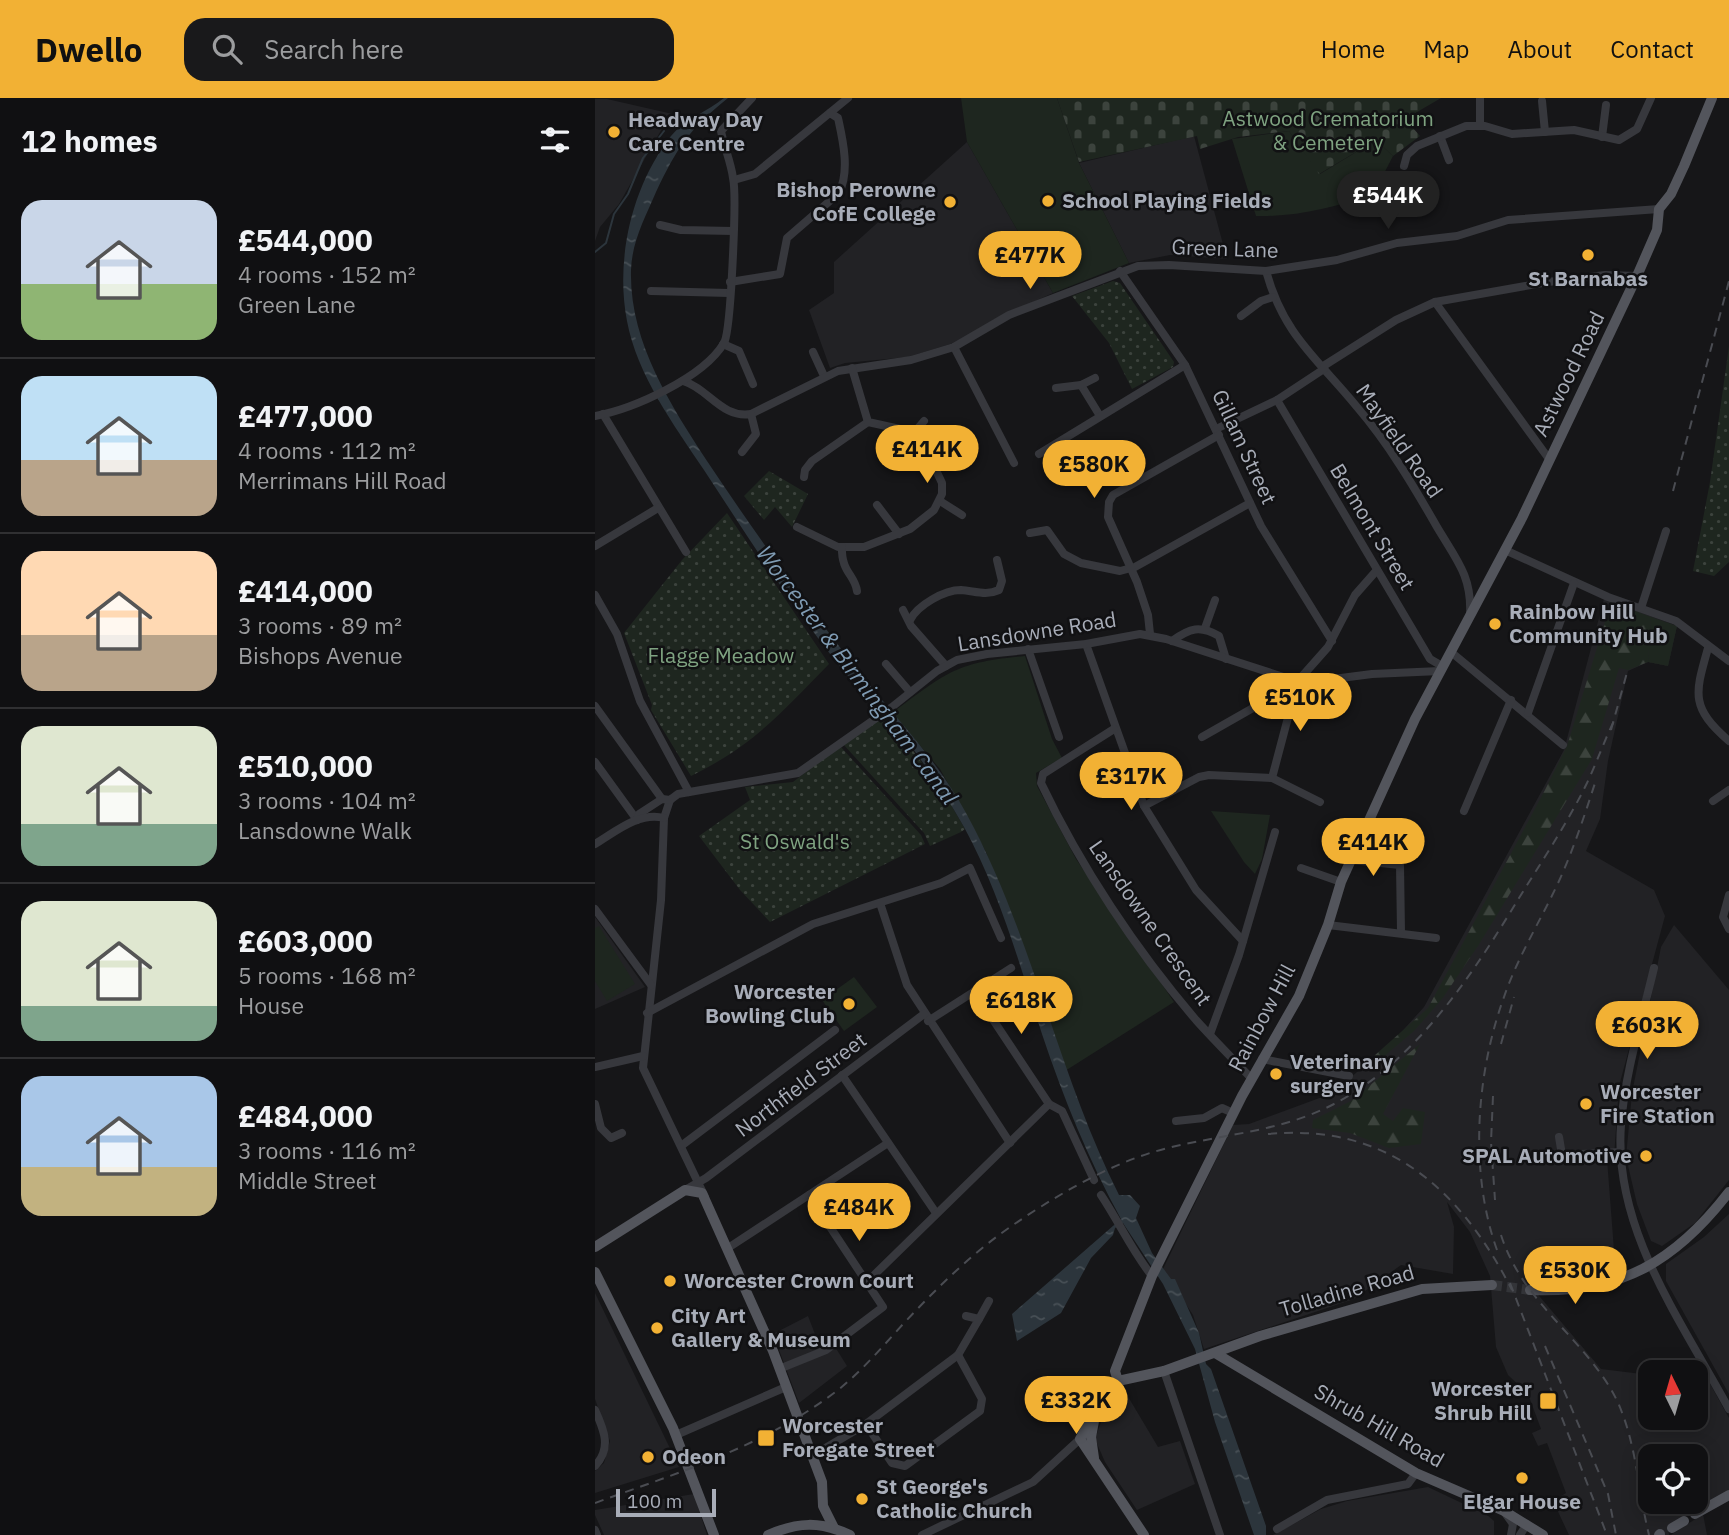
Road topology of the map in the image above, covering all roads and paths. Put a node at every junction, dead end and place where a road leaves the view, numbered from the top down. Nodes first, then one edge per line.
1 (752, 98) edge
2 (848, 98) edge
3 (1481, 98) edge
4 (1651, 98) edge
5 (1712, 98) edge
6 (1542, 100) dead end
7 (1606, 105) dead end
8 (830, 113) junction
9 (1480, 126) junction
10 (1545, 132) junction
11 (1440, 136) junction
12 (1602, 137) junction
13 (1449, 160) dead end
14 (1404, 166) dead end
15 (734, 180) junction
16 (1659, 209) junction
17 (660, 225) dead end
18 (733, 231) junction
19 (1120, 271) junction
20 (1266, 271) junction
21 (1637, 276) junction
22 (730, 282) junction
23 (651, 291) dead end
24 (729, 293) junction
25 (1273, 297) junction
26 (1435, 302) junction
27 (1241, 316) dead end
28 (723, 344) junction
29 (954, 346) junction
30 (813, 352) dead end
31 (1185, 365) junction
32 (852, 368) junction
33 (1324, 369) junction
34 (824, 376) junction
35 (1095, 378) dead end
36 (683, 381) junction
37 (753, 384) dead end
38 (1081, 385) junction
39 (1056, 388) dead end
40 (1277, 400) junction
41 (751, 414) junction
42 (599, 415) edge
43 (1100, 416) junction
44 (924, 421) dead end
45 (868, 422) junction
46 (1217, 432) junction
47 (914, 433) junction
48 (742, 452) dead end
49 (1039, 454) dead end
50 (1549, 459) junction
51 (1014, 463) dead end
52 (804, 477) dead end
53 (940, 501) junction
54 (1250, 503) junction
55 (877, 505) dead end
56 (658, 508) junction
57 (962, 516) dead end
58 (797, 527) dead end
59 (1665, 531) dead end
60 (1030, 533) dead end
61 (899, 534) junction
62 (595, 545) edge
63 (842, 547) junction
64 (1504, 551) junction
65 (686, 552) dead end
66 (997, 560) dead end
67 (1131, 569) junction
68 (1377, 570) junction
69 (1574, 583) junction
70 (857, 591) dead end
71 (595, 595) edge
72 (1215, 600) dead end
73 (1641, 608) junction
74 (903, 610) dead end
75 (1469, 617) junction
76 (910, 621) junction
77 (1205, 628) junction
78 (1150, 634) junction
79 (1173, 641) junction
80 (1332, 641) junction
81 (1086, 644) junction
82 (1707, 648) junction
83 (1028, 649) junction
84 (1451, 652) junction
85 (1226, 659) junction
86 (1728, 659) edge
87 (886, 664) dead end
88 (946, 666) junction
89 (1441, 669) junction
90 (1291, 684) junction
91 (910, 692) junction
92 (1511, 700) junction
93 (595, 706) edge
94 (1528, 713) junction
95 (1114, 729) junction
96 (1059, 737) dead end
97 (1202, 737) dead end
98 (1729, 741) edge
99 (1563, 745) dead end
100 (595, 762) edge
101 (1272, 778) junction
102 (1729, 790) edge
103 (689, 792) junction
104 (666, 799) junction
105 (1713, 801) dead end
106 (1320, 802) dead end
107 (1144, 806) junction
108 (1464, 811) dead end
109 (664, 818) junction
110 (637, 820) junction
111 (1275, 832) dead end
112 (595, 844) edge
113 (1351, 860) junction
114 (1301, 868) dead end
115 (1341, 882) junction
116 (1729, 895) edge
117 (880, 903) junction
118 (595, 909) edge
119 (1328, 925) junction
120 (1729, 929) edge
121 (1401, 932) junction
122 (1001, 938) dead end
123 (1436, 938) dead end
124 (1243, 941) junction
125 (639, 967) junction
126 (653, 968) junction
127 (1011, 968) dead end
128 (1654, 968) dead end
129 (651, 985) junction
130 (974, 991) junction
131 (647, 1013) junction
132 (926, 1017) junction
133 (835, 1030) dead end
134 (1210, 1034) junction
135 (643, 1056) junction
136 (1262, 1059) junction
137 (595, 1067) edge
138 (842, 1075) junction
139 (1349, 1076) dead end
140 (1251, 1079) junction
141 (595, 1104) edge
142 (1049, 1104) junction
143 (1233, 1114) junction
144 (1176, 1121) dead end
145 (622, 1133) dead end
146 (1559, 1137) dead end
147 (888, 1143) junction
148 (1010, 1143) junction
149 (681, 1146) junction
150 (1620, 1152) junction
151 (1094, 1180) dead end
152 (699, 1182) junction
153 (685, 1190) junction
154 (1729, 1192) edge
155 (809, 1195) junction
156 (1101, 1195) dead end
157 (705, 1199) junction
158 (936, 1213) junction
159 (595, 1247) edge
160 (728, 1248) junction
161 (1652, 1265) junction
162 (595, 1272) edge
163 (1153, 1274) junction
164 (868, 1281) junction
165 (1492, 1285) tunnel mouth
166 (1530, 1290) tunnel mouth
167 (989, 1301) dead end
168 (966, 1316) dead end
169 (979, 1319) junction
170 (958, 1354) junction
171 (1212, 1354) junction
172 (779, 1369) junction
173 (1164, 1371) junction
174 (1118, 1381) junction
175 (786, 1387) junction
176 (1729, 1409) edge
177 (595, 1410) edge
178 (1096, 1411) junction
179 (866, 1424) junction
180 (676, 1435) junction
181 (1080, 1439) junction
182 (812, 1456) junction
183 (1095, 1462) junction
184 (595, 1466) edge
185 (1416, 1473) junction
186 (1729, 1496) edge
187 (1708, 1507) edge
188 (1504, 1511) junction
189 (1684, 1521) dead end
190 (1672, 1528) dead end
191 (1277, 1529) dead end
192 (1530, 1529) edge
193 (844, 1532) edge
194 (929, 1533) edge
195 (714, 1535) edge
196 (768, 1535) edge
197 (857, 1535) edge
198 (1144, 1535) edge
199 (1220, 1535) edge
200 (1511, 1535) edge
201 (1520, 1535) edge
202 (1543, 1535) edge

1 - 15 street
2 - 8 street
3 - 9 street
4 - 12 street
5 - 16 main road, Astwood Road
6 - 10 street
7 - 12 street
8 - 15 street
8 - 22 street
9 - 10 street
9 - 11 street
10 - 12 street
11 - 13 street
11 - 14 street
15 - 18 street
16 - 20 street, Green Lane
16 - 21 main road, Astwood Road
17 - 18 street
18 - 22 street
19 - 20 street, Green Lane
19 - 29 street, Green Lane
19 - 31 street, Gillam Street
20 - 25 street, Mayfield Road
21 - 26 street
21 - 50 main road, Astwood Road
22 - 24 street
23 - 24 street
24 - 28 street
25 - 27 street
25 - 33 street, Mayfield Road
26 - 33 street
26 - 50 street
28 - 36 street
28 - 37 street
29 - 32 street, Green Lane
29 - 51 street
30 - 34 street
31 - 43 street
31 - 46 street, Gillam Street
32 - 34 street, Green Lane
32 - 45 street
33 - 40 street
33 - 75 street, Mayfield Road
34 - 41 street, Green Lane
35 - 38 street
36 - 41 street
36 - 42 street
38 - 39 street
38 - 43 street
40 - 46 street
40 - 68 street, Belmont Street
41 - 48 street
42 - 56 street
43 - 49 street
44 - 47 street
45 - 47 street
45 - 52 street
46 - 54 street, Gillam Street
46 - 67 street
47 - 53 street
50 - 64 main road, Astwood Road
53 - 57 street
53 - 61 street
54 - 67 street
54 - 80 street, Gillam Street
55 - 61 street
56 - 62 street
56 - 65 street
58 - 63 street
59 - 73 street
60 - 67 street
61 - 63 street
63 - 70 street
64 - 69 street
64 - 75 main road, Rainbow Hill
66 - 76 street
67 - 78 street
68 - 80 street
68 - 89 street, Belmont Street
69 - 73 street
69 - 94 street
71 - 103 street
72 - 77 street
73 - 82 street
74 - 76 street
75 - 84 main road, Rainbow Hill
76 - 88 street
77 - 79 street
77 - 85 street
78 - 79 street, Lansdowne Road
78 - 81 street, Lansdowne Road
79 - 85 street, Lansdowne Road
80 - 90 street
81 - 83 street, Lansdowne Road
81 - 95 street
82 - 86 street
82 - 98 street
83 - 88 street, Lansdowne Road
83 - 96 street
84 - 89 main road, Rainbow Hill
84 - 92 street
85 - 90 street, Lansdowne Road
87 - 91 street
88 - 91 street, Lansdowne Road
89 - 90 street, Lansdowne Road
89 - 113 main road, Rainbow Hill
90 - 97 street
90 - 101 street
91 - 103 street, Lansdowne Road
92 - 94 street
92 - 108 street
93 - 104 street
94 - 99 street
95 - 107 street
95 - 134 street, Lansdowne Crescent
100 - 110 street
101 - 106 street
101 - 107 street
102 - 105 street
103 - 104 street, Lansdowne Road
104 - 109 street
104 - 110 street, Lansdowne Road
107 - 124 street
109 - 110 street, Lansdowne Road
109 - 126 street
110 - 112 street, Lansdowne Road
111 - 124 street
113 - 115 main road, Rainbow Hill
113 - 121 street
114 - 115 street
115 - 119 main road, Rainbow Hill
116 - 120 street
117 - 122 street
117 - 131 street
117 - 132 street
118 - 125 street
119 - 121 street
119 - 136 main road, Rainbow Hill
121 - 123 street
124 - 134 street
125 - 126 street
125 - 129 street
126 - 129 street
127 - 130 street, Northfield Street
128 - 150 street
129 - 131 street
130 - 132 street, Northfield Street
130 - 142 street
131 - 135 street
132 - 138 street, Northfield Street
132 - 148 street
133 - 149 street
134 - 140 street, Lansdowne Crescent
135 - 137 street
135 - 149 street
136 - 139 street
136 - 140 main road, Rainbow Hill
138 - 147 street
138 - 152 street, Northfield Street
140 - 143 main road, Rainbow Hill
141 - 145 street
142 - 148 street
142 - 151 street
143 - 144 street
143 - 163 main road, Rainbow Hill
146 - 150 street
147 - 155 street
147 - 158 street
148 - 158 street
149 - 152 street
150 - 161 street
152 - 153 street, Northfield Street
152 - 157 street
153 - 157 main road
153 - 159 main road
154 - 161 main road
155 - 160 street
155 - 164 street
156 - 163 street
157 - 160 main road
158 - 164 street
160 - 172 main road
161 - 166 main road
161 - 176 street
162 - 180 main road
163 - 174 main road, Rainbow Hill
164 - 172 street
165 - 171 main road, Tolladine Road
167 - 169 street
168 - 169 street
169 - 170 street
170 - 179 street
170 - 179 street
171 - 173 main road, Tolladine Road
171 - 185 main road, Shrub Hill Road
172 - 175 main road
173 - 174 main road, Tolladine Road
173 - 199 street
174 - 178 main road
175 - 180 street
175 - 182 main road
177 - 184 street
178 - 181 main road
178 - 183 main road
179 - 182 street
180 - 195 main road
181 - 183 main road
181 - 194 street
182 - 193 main road
183 - 198 main road
185 - 188 main road, Shrub Hill Road
185 - 191 street
186 - 187 main road
188 - 192 main road, Shrub Hill Road
188 - 200 street
189 - 190 main road
192 - 201 street
192 - 202 main road, Shrub Hill Road
193 - 196 main road
193 - 197 street

